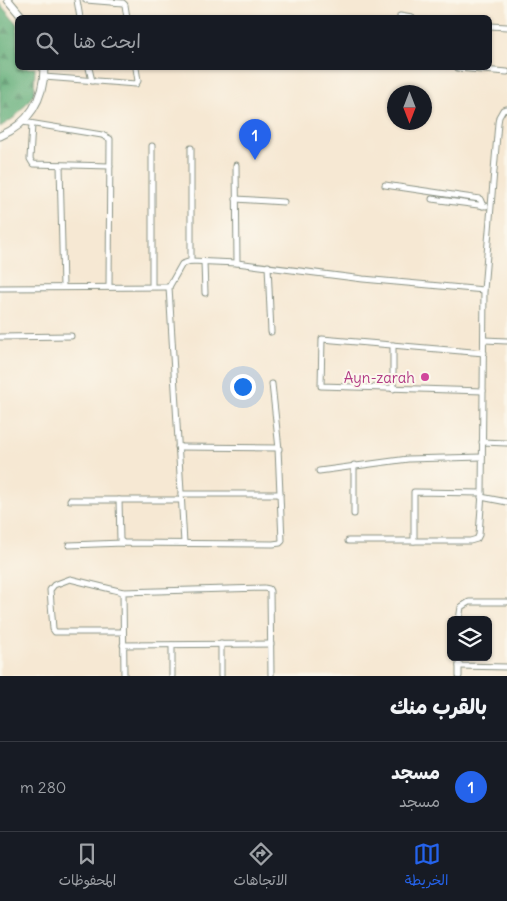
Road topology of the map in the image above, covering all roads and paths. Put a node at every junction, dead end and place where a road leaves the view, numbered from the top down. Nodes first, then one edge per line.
1 (8, 0) edge
2 (77, 0) edge
3 (86, 0) edge
4 (20, 15) edge
5 (80, 15) edge
6 (127, 15) edge
7 (492, 26) edge
8 (507, 28) edge
9 (44, 70) edge
10 (89, 70) edge
11 (136, 70) edge
12 (482, 70) edge
13 (507, 72) edge
14 (44, 77) junction
15 (92, 81) junction
16 (507, 109) edge
17 (23, 122) junction
18 (32, 124) junction
19 (0, 136) edge
20 (152, 146) dead end
21 (191, 148) dead end
22 (60, 165) junction
23 (236, 165) dead end
24 (110, 166) junction
25 (385, 185) dead end
26 (236, 199) junction
27 (432, 199) dead end
28 (284, 202) dead end
29 (483, 206) junction
30 (491, 207) junction
31 (191, 261) junction
32 (204, 262) junction
33 (237, 263) junction
34 (268, 266) junction
35 (152, 286) junction
36 (63, 287) junction
37 (109, 287) junction
38 (169, 287) junction
39 (0, 288) edge
40 (484, 290) junction
41 (205, 293) dead end
42 (271, 332) dead end
43 (71, 336) dead end
44 (0, 337) edge
45 (484, 340) junction
46 (507, 341) edge
47 (393, 345) junction
48 (484, 353) junction
49 (272, 384) dead end
50 (393, 388) junction
51 (483, 391) junction
52 (482, 442) junction
53 (507, 443) edge
54 (178, 447) junction
55 (279, 449) junction
56 (482, 456) junction
57 (354, 465) junction
58 (319, 471) dead end
59 (280, 494) junction
60 (482, 495) junction
61 (181, 497) junction
62 (70, 500) dead end
63 (120, 500) junction
64 (507, 502) edge
65 (354, 514) dead end
66 (348, 541) dead end
67 (414, 541) junction
68 (123, 543) junction
69 (184, 543) junction
70 (69, 545) dead end
71 (123, 592) junction
72 (507, 602) edge
73 (460, 616) edge
74 (123, 632) junction
75 (172, 644) junction
76 (221, 644) junction
77 (271, 644) junction
78 (123, 645) junction
79 (459, 661) edge
80 (459, 666) junction
81 (507, 667) edge
82 (124, 676) edge
83 (172, 676) edge
84 (221, 676) edge
85 (271, 676) edge
86 (459, 676) edge

1 - 4 main road
2 - 5 street
3 - 6 street
7 - 8 street
9 - 14 main road
10 - 15 street
11 - 15 street
12 - 13 street
14 - 15 street
14 - 17 main road
16 - 30 street
17 - 18 street
17 - 19 main road
18 - 22 street
18 - 24 street
20 - 35 street
21 - 31 street
22 - 24 street
22 - 36 street
23 - 26 street
24 - 37 street
25 - 29 street
26 - 28 street
26 - 33 street
27 - 29 street
29 - 30 street
30 - 40 street
31 - 32 street
31 - 38 street
32 - 33 street
32 - 41 street
33 - 34 street
34 - 40 street
34 - 42 street
35 - 37 street
35 - 38 street
36 - 37 street
36 - 39 street
38 - 54 street
40 - 45 street
43 - 44 street
45 - 46 street
45 - 48 street
47 - 48 street
47 - 50 street
47 - 50 street
48 - 51 street
49 - 55 street
50 - 51 street
51 - 52 street
52 - 53 street
52 - 56 street
54 - 55 street
54 - 61 street
55 - 59 street
56 - 57 street
56 - 60 street
57 - 58 street
57 - 65 street
59 - 61 street
59 - 69 street
60 - 64 street
60 - 67 street
60 - 67 street
61 - 63 street
61 - 69 street
62 - 63 street
63 - 68 street
66 - 67 street
68 - 69 street
68 - 70 street
71 - 74 street
71 - 74 street
71 - 77 street
72 - 73 street
74 - 78 street
75 - 76 street
75 - 78 street
75 - 83 street
76 - 77 street
76 - 84 street
77 - 85 street
78 - 82 street
79 - 80 street
80 - 81 street
80 - 86 street

